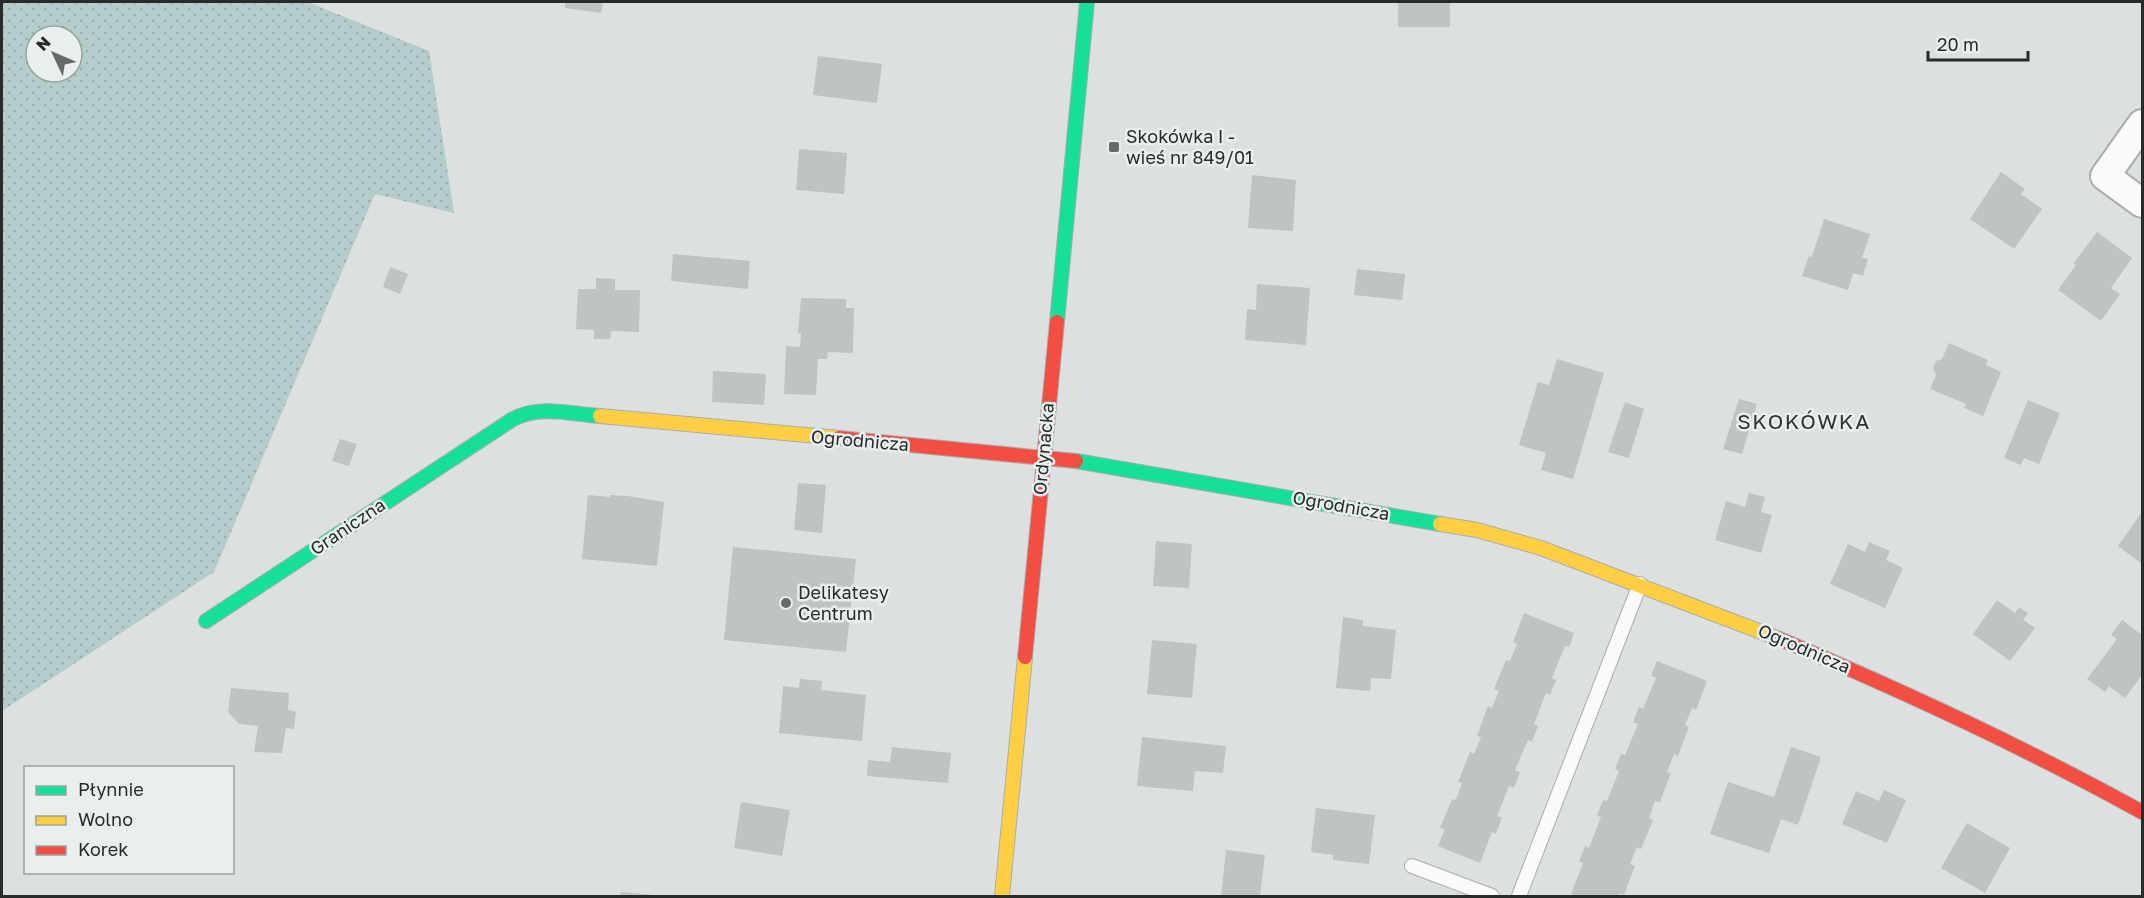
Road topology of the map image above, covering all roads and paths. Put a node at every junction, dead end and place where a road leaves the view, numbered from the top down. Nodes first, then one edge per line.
1 (1087, 2) edge
2 (2142, 124) edge
3 (2142, 202) edge
4 (490, 433) joint
5 (1043, 457) junction
6 (1640, 584) junction
7 (206, 621) dead end
8 (2142, 812) edge
9 (1412, 866) dead end
10 (1002, 897) edge
11 (1492, 897) edge
12 (1520, 897) edge

1 - 5 street, Ordynacka
2 - 3 street
4 - 5 street, Ogrodnicza
4 - 7 street, Graniczna
5 - 6 street, Ogrodnicza
5 - 10 street, Ordynacka
6 - 8 street, Ogrodnicza
6 - 12 lane
9 - 11 lane

